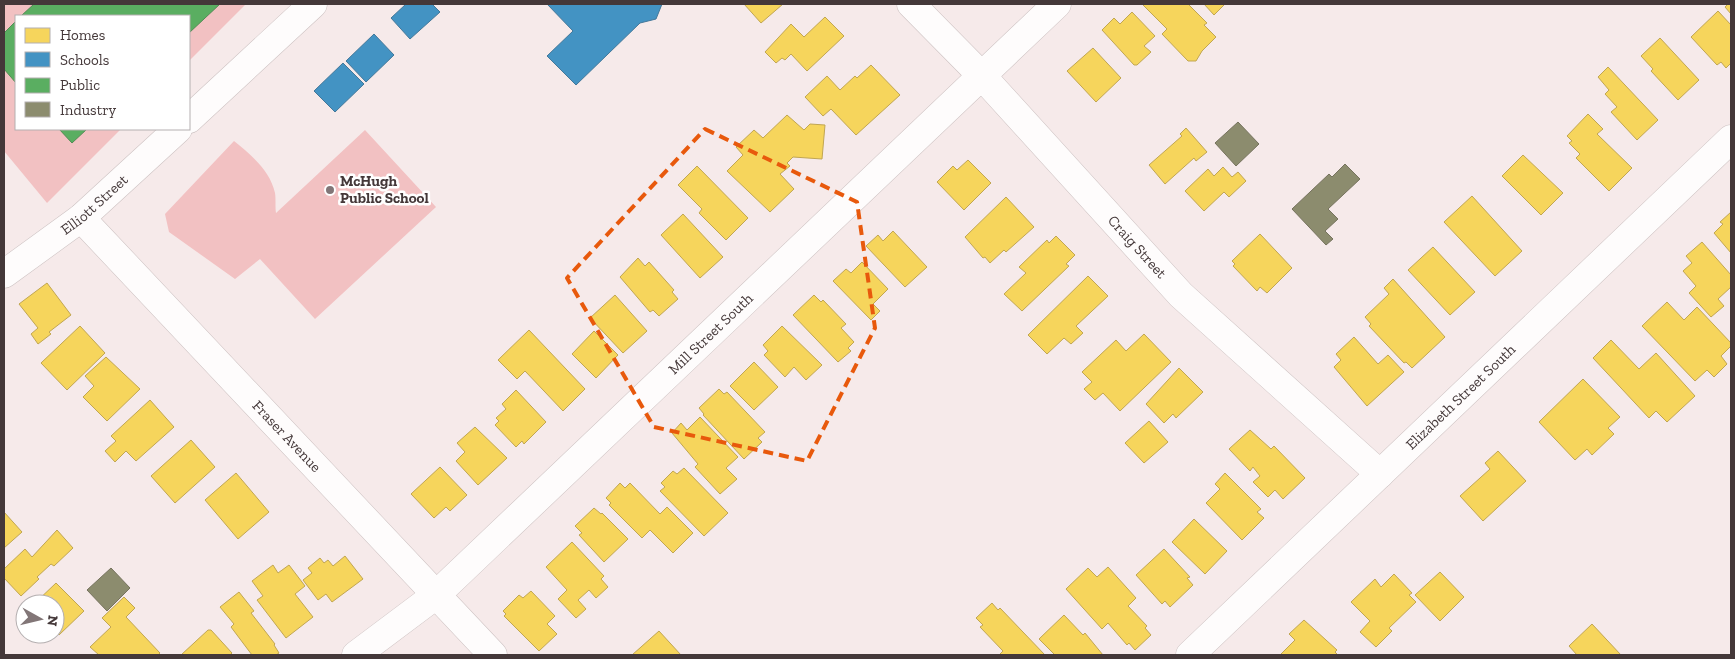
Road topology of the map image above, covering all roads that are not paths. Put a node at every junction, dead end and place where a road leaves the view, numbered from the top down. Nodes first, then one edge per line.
1 (313, 4) edge
2 (911, 4) edge
3 (1057, 4) edge
4 (982, 76) junction
5 (190, 117) edge
6 (177, 130) edge
7 (1731, 139) edge
8 (81, 218) junction
9 (4, 274) edge
10 (1380, 474) junction
11 (436, 595) junction
12 (356, 655) edge
13 (493, 655) edge
14 (1190, 655) edge

1 - 5 street
2 - 4 street, Craig Street
3 - 4 street, Mill Street South
4 - 10 street, Craig Street
4 - 11 street, Mill Street South
6 - 8 street, Elliott Street
7 - 10 street, Elizabeth Street South
8 - 9 street, Elliott Street
8 - 11 street, Fraser Avenue
10 - 14 street, Elizabeth Street South
11 - 12 street, Mill Street South
11 - 13 street, Fraser Avenue

